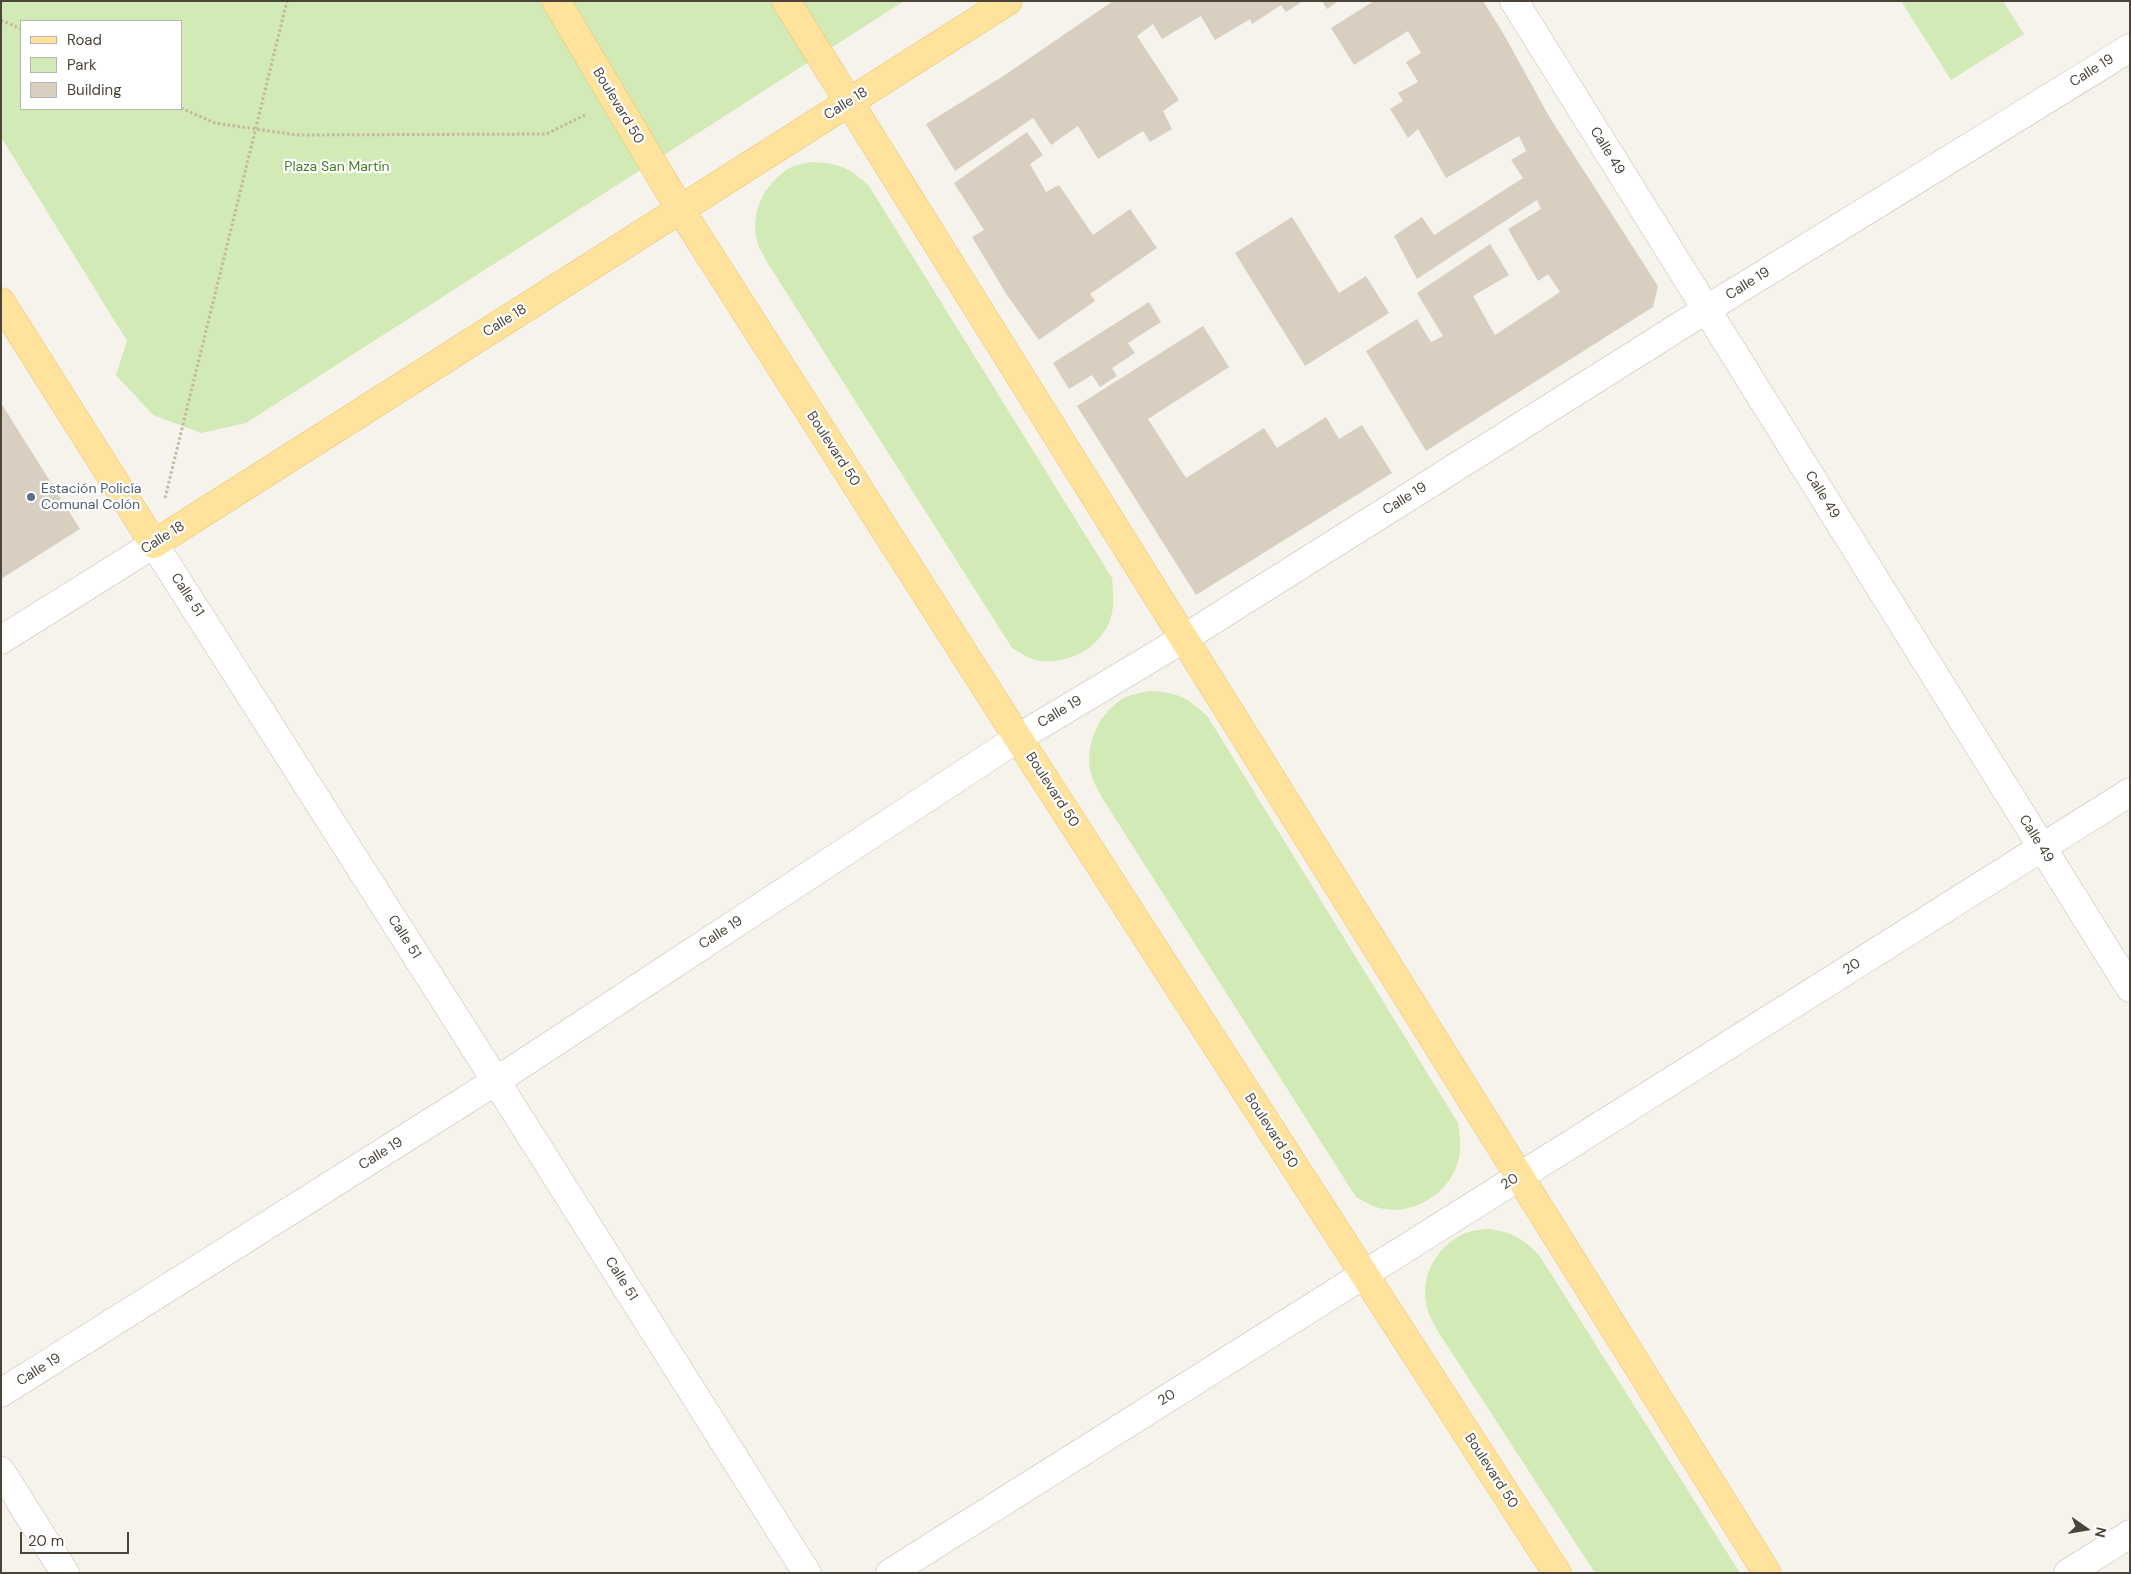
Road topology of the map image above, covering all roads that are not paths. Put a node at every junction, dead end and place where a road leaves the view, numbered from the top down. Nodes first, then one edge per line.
1 (556, 1) edge
2 (786, 1) edge
3 (1008, 1) edge
4 (1514, 1) edge
5 (2130, 48) edge
6 (848, 102) junction
7 (680, 209) junction
8 (1, 302) edge
9 (1707, 309) junction
10 (154, 544) junction
11 (1183, 638) junction
12 (1, 640) edge
13 (1018, 738) junction
14 (2130, 792) edge
15 (2041, 848) junction
16 (2130, 988) edge
17 (496, 1081) junction
18 (1520, 1176) junction
19 (1363, 1274) junction
20 (1, 1393) edge
21 (1, 1471) edge
22 (2130, 1534) edge
23 (65, 1573) edge
24 (806, 1573) edge
25 (890, 1573) edge
26 (1557, 1573) edge
27 (1768, 1573) edge
28 (2068, 1573) edge

1 - 7 main road, Boulevard 50
2 - 6 main road
3 - 6 main road, Calle 18
4 - 9 street, Calle 49
5 - 9 street, Calle 19
6 - 7 main road, Calle 18
6 - 11 main road
7 - 10 main road, Calle 18
7 - 13 main road, Boulevard 50
8 - 10 main road, Calle 51
9 - 11 street, Calle 19
9 - 15 street, Calle 49
10 - 12 street, Calle 18
10 - 17 street, Calle 51
11 - 13 street, Calle 19
11 - 18 main road
13 - 17 street, Calle 19
13 - 19 main road, Boulevard 50
14 - 15 street, 20
15 - 16 street, Calle 49
15 - 18 street, 20
17 - 20 street, Calle 19
17 - 24 street, Calle 51
18 - 19 street, 20
18 - 27 main road
19 - 25 street, 20
19 - 26 main road, Boulevard 50
21 - 23 street
22 - 28 street

